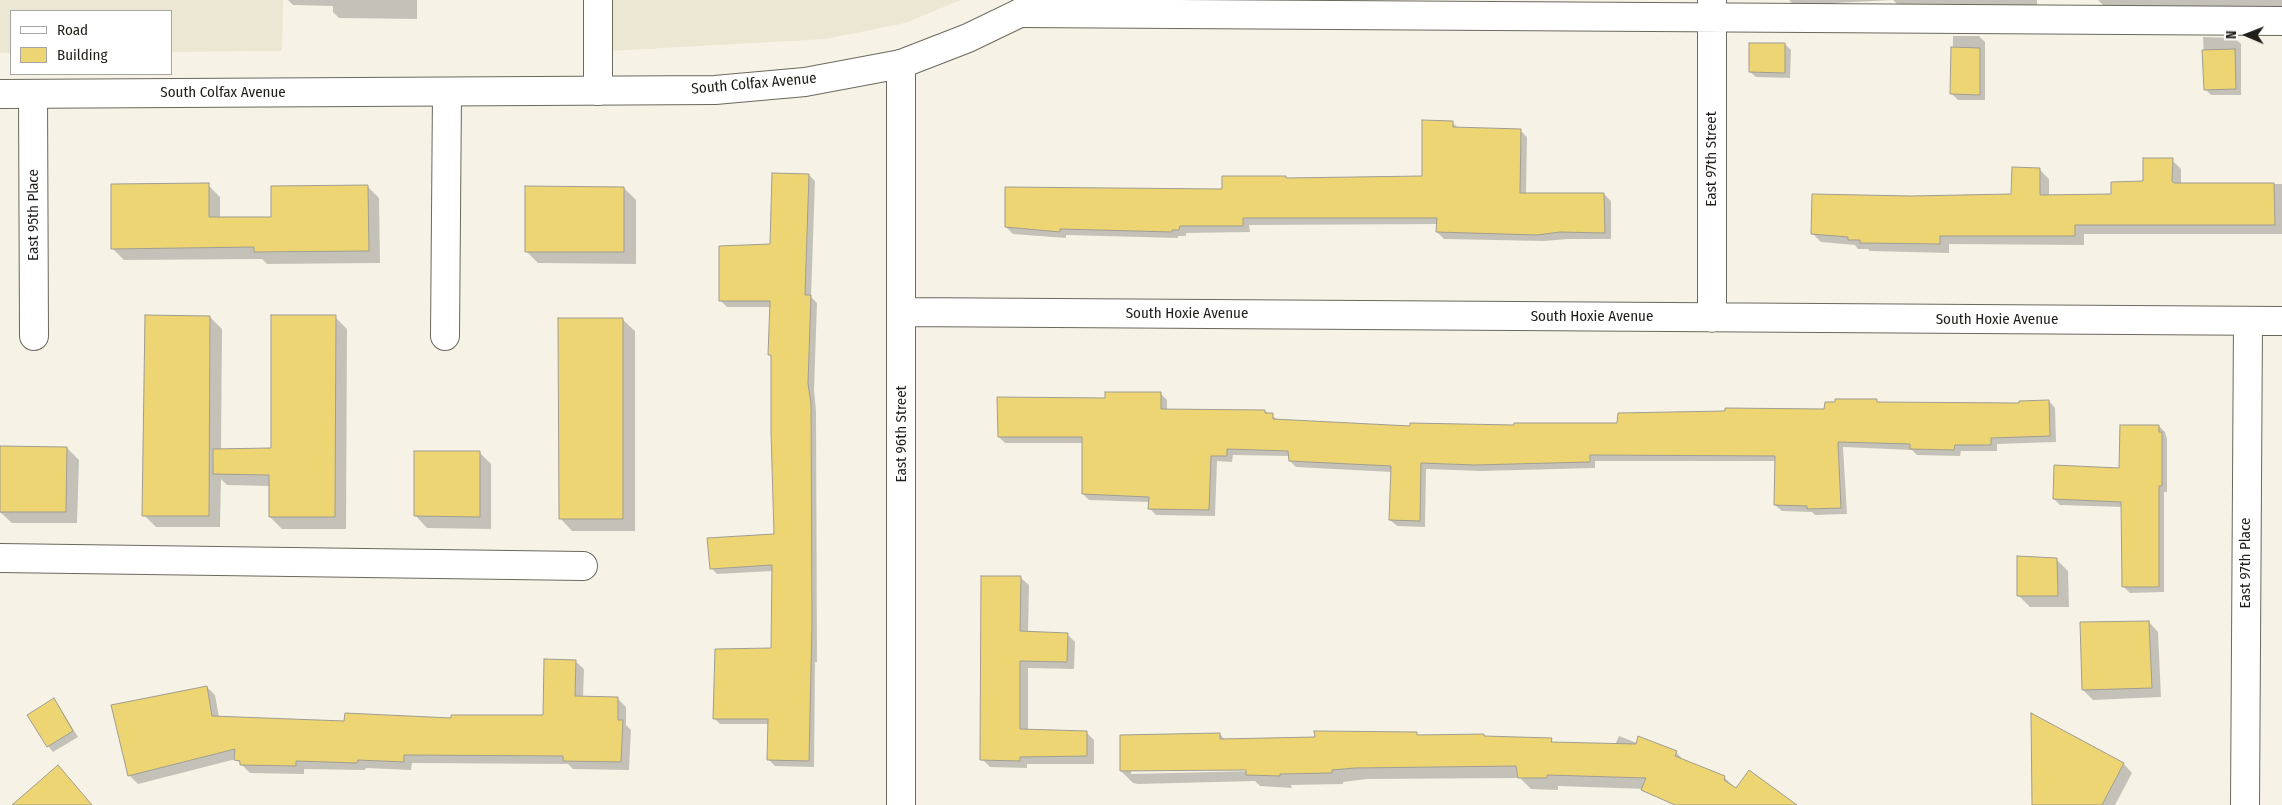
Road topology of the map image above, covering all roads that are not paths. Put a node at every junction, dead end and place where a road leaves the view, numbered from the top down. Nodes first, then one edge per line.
1 (598, 0) edge
2 (1046, 0) edge
3 (1712, 9) edge
4 (1020, 13) junction
5 (2282, 21) edge
6 (901, 64) junction
7 (598, 91) junction
8 (447, 92) junction
9 (0, 94) edge
10 (33, 94) junction
11 (902, 312) junction
12 (1712, 318) junction
13 (2248, 321) junction
14 (2282, 321) edge
15 (34, 336) dead end
16 (445, 336) dead end
17 (0, 558) edge
18 (583, 566) dead end
19 (901, 805) edge
20 (2245, 805) edge

1 - 7 street
2 - 4 street, South Colfax Avenue
3 - 4 street
3 - 5 street
3 - 12 street, East 97th Street
4 - 6 street, South Colfax Avenue
6 - 7 street, South Colfax Avenue
6 - 11 street, East 96th Street
7 - 8 street, South Colfax Avenue
8 - 10 street, South Colfax Avenue
8 - 16 street
9 - 10 street, South Colfax Avenue
10 - 15 street, East 95th Place
11 - 12 street, South Hoxie Avenue
11 - 19 street, East 96th Street
12 - 13 street, South Hoxie Avenue
13 - 14 street, South Hoxie Avenue
13 - 20 street, East 97th Place
17 - 18 street

